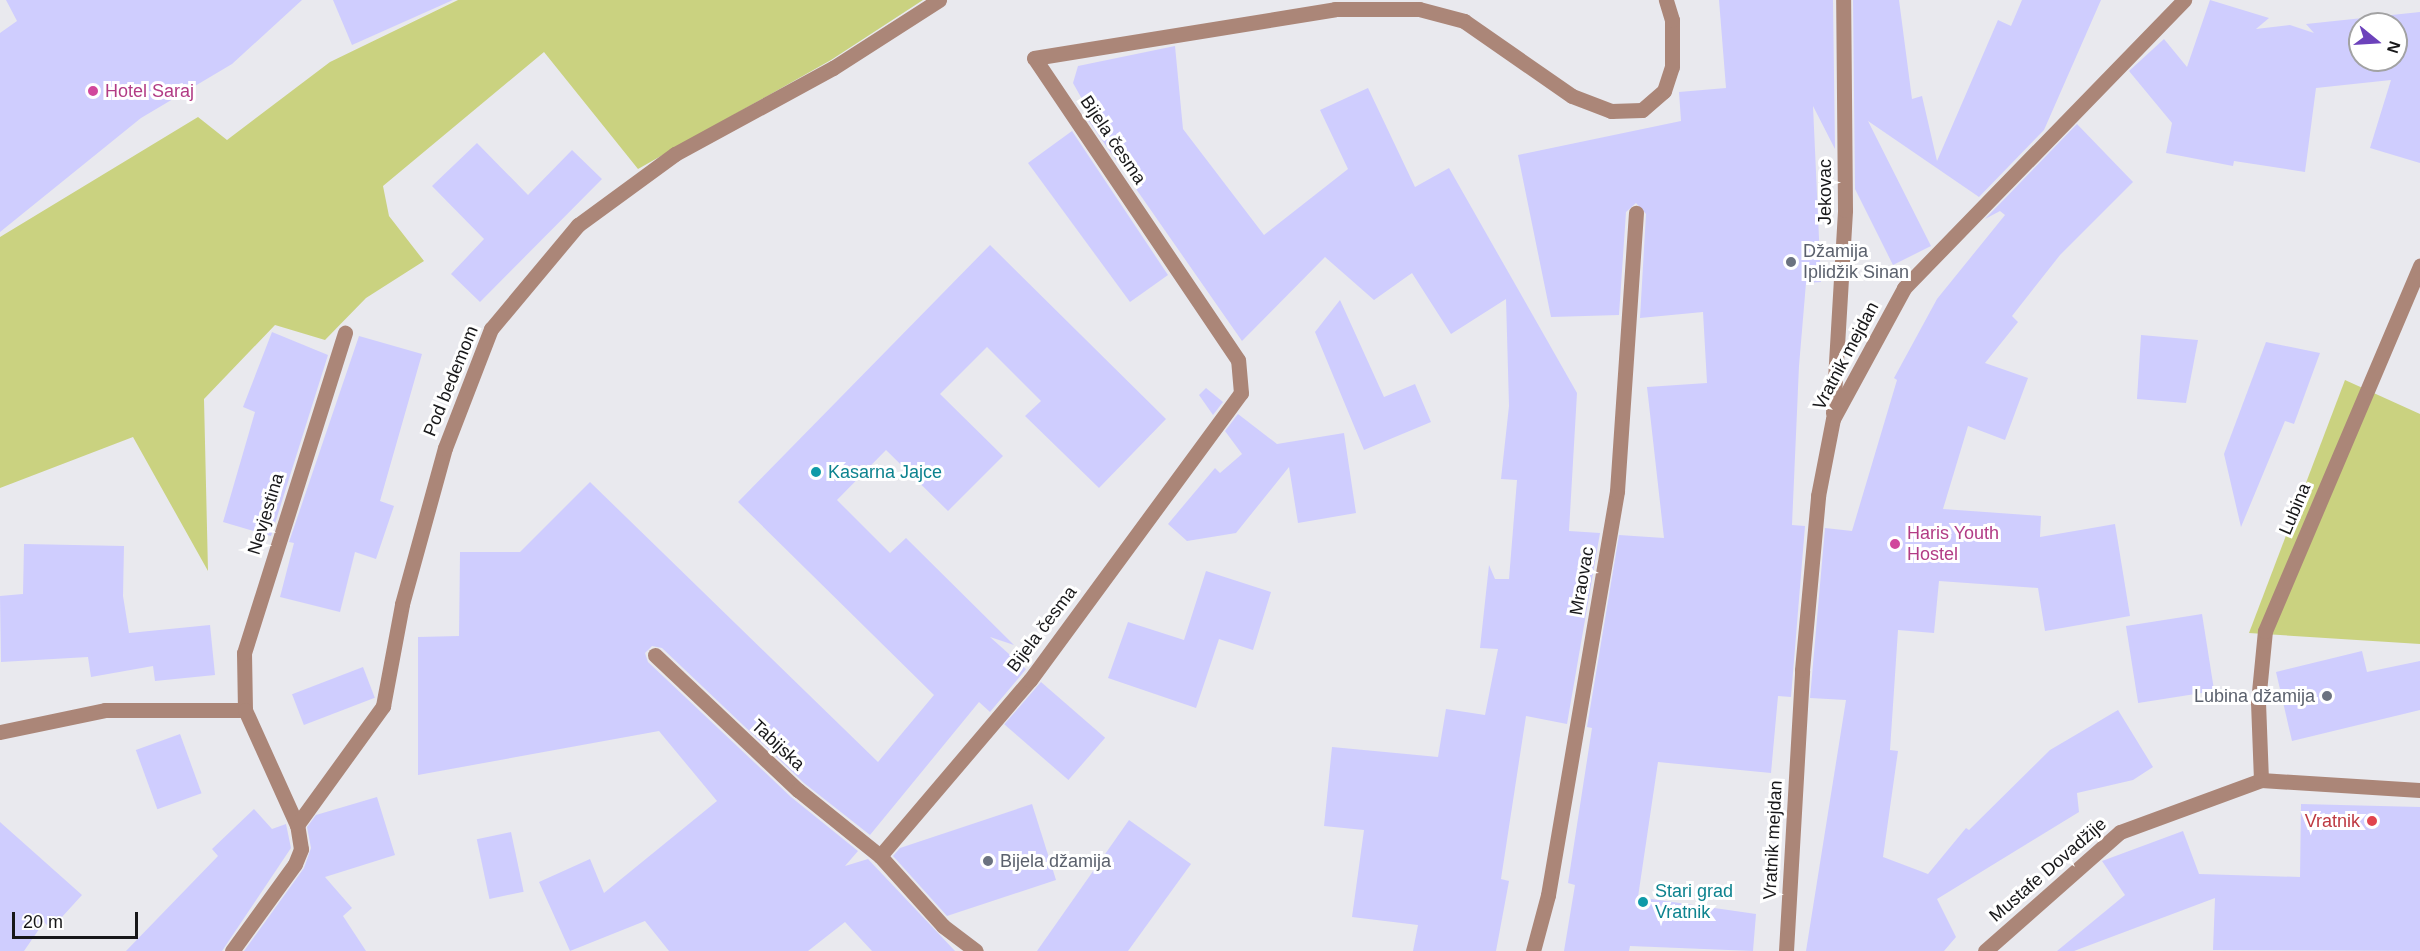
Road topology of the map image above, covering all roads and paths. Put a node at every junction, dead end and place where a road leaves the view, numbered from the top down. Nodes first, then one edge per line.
1 (939, 0) edge
2 (1666, 0) edge
3 (1843, 0) edge
4 (2184, 0) edge
5 (1636, 213) dead end
6 (2420, 265) edge
7 (345, 333) dead end
8 (1833, 419) junction
9 (655, 655) dead end
10 (245, 710) junction
11 (0, 732) edge
12 (2261, 780) junction
13 (2420, 790) edge
14 (297, 825) junction
15 (880, 856) junction
16 (232, 951) edge
17 (976, 951) edge
18 (1533, 951) edge
19 (1786, 951) edge
20 (1985, 951) edge

1 - 14 street, Pod bedemom
2 - 15 street, Bijela česma
3 - 8 street, Jekovac
4 - 8 street, Vratnik mejdan
5 - 18 street, Mraovac
6 - 12 street, Lubina
7 - 10 street, Nevjestina
8 - 19 street, Vratnik mejdan
9 - 15 street, Tabijska
10 - 11 street
10 - 14 street, Nevjestina
12 - 13 street, Mustafe Dovadžije
12 - 20 street, Mustafe Dovadžije
14 - 16 street
15 - 17 street, Tabijska

